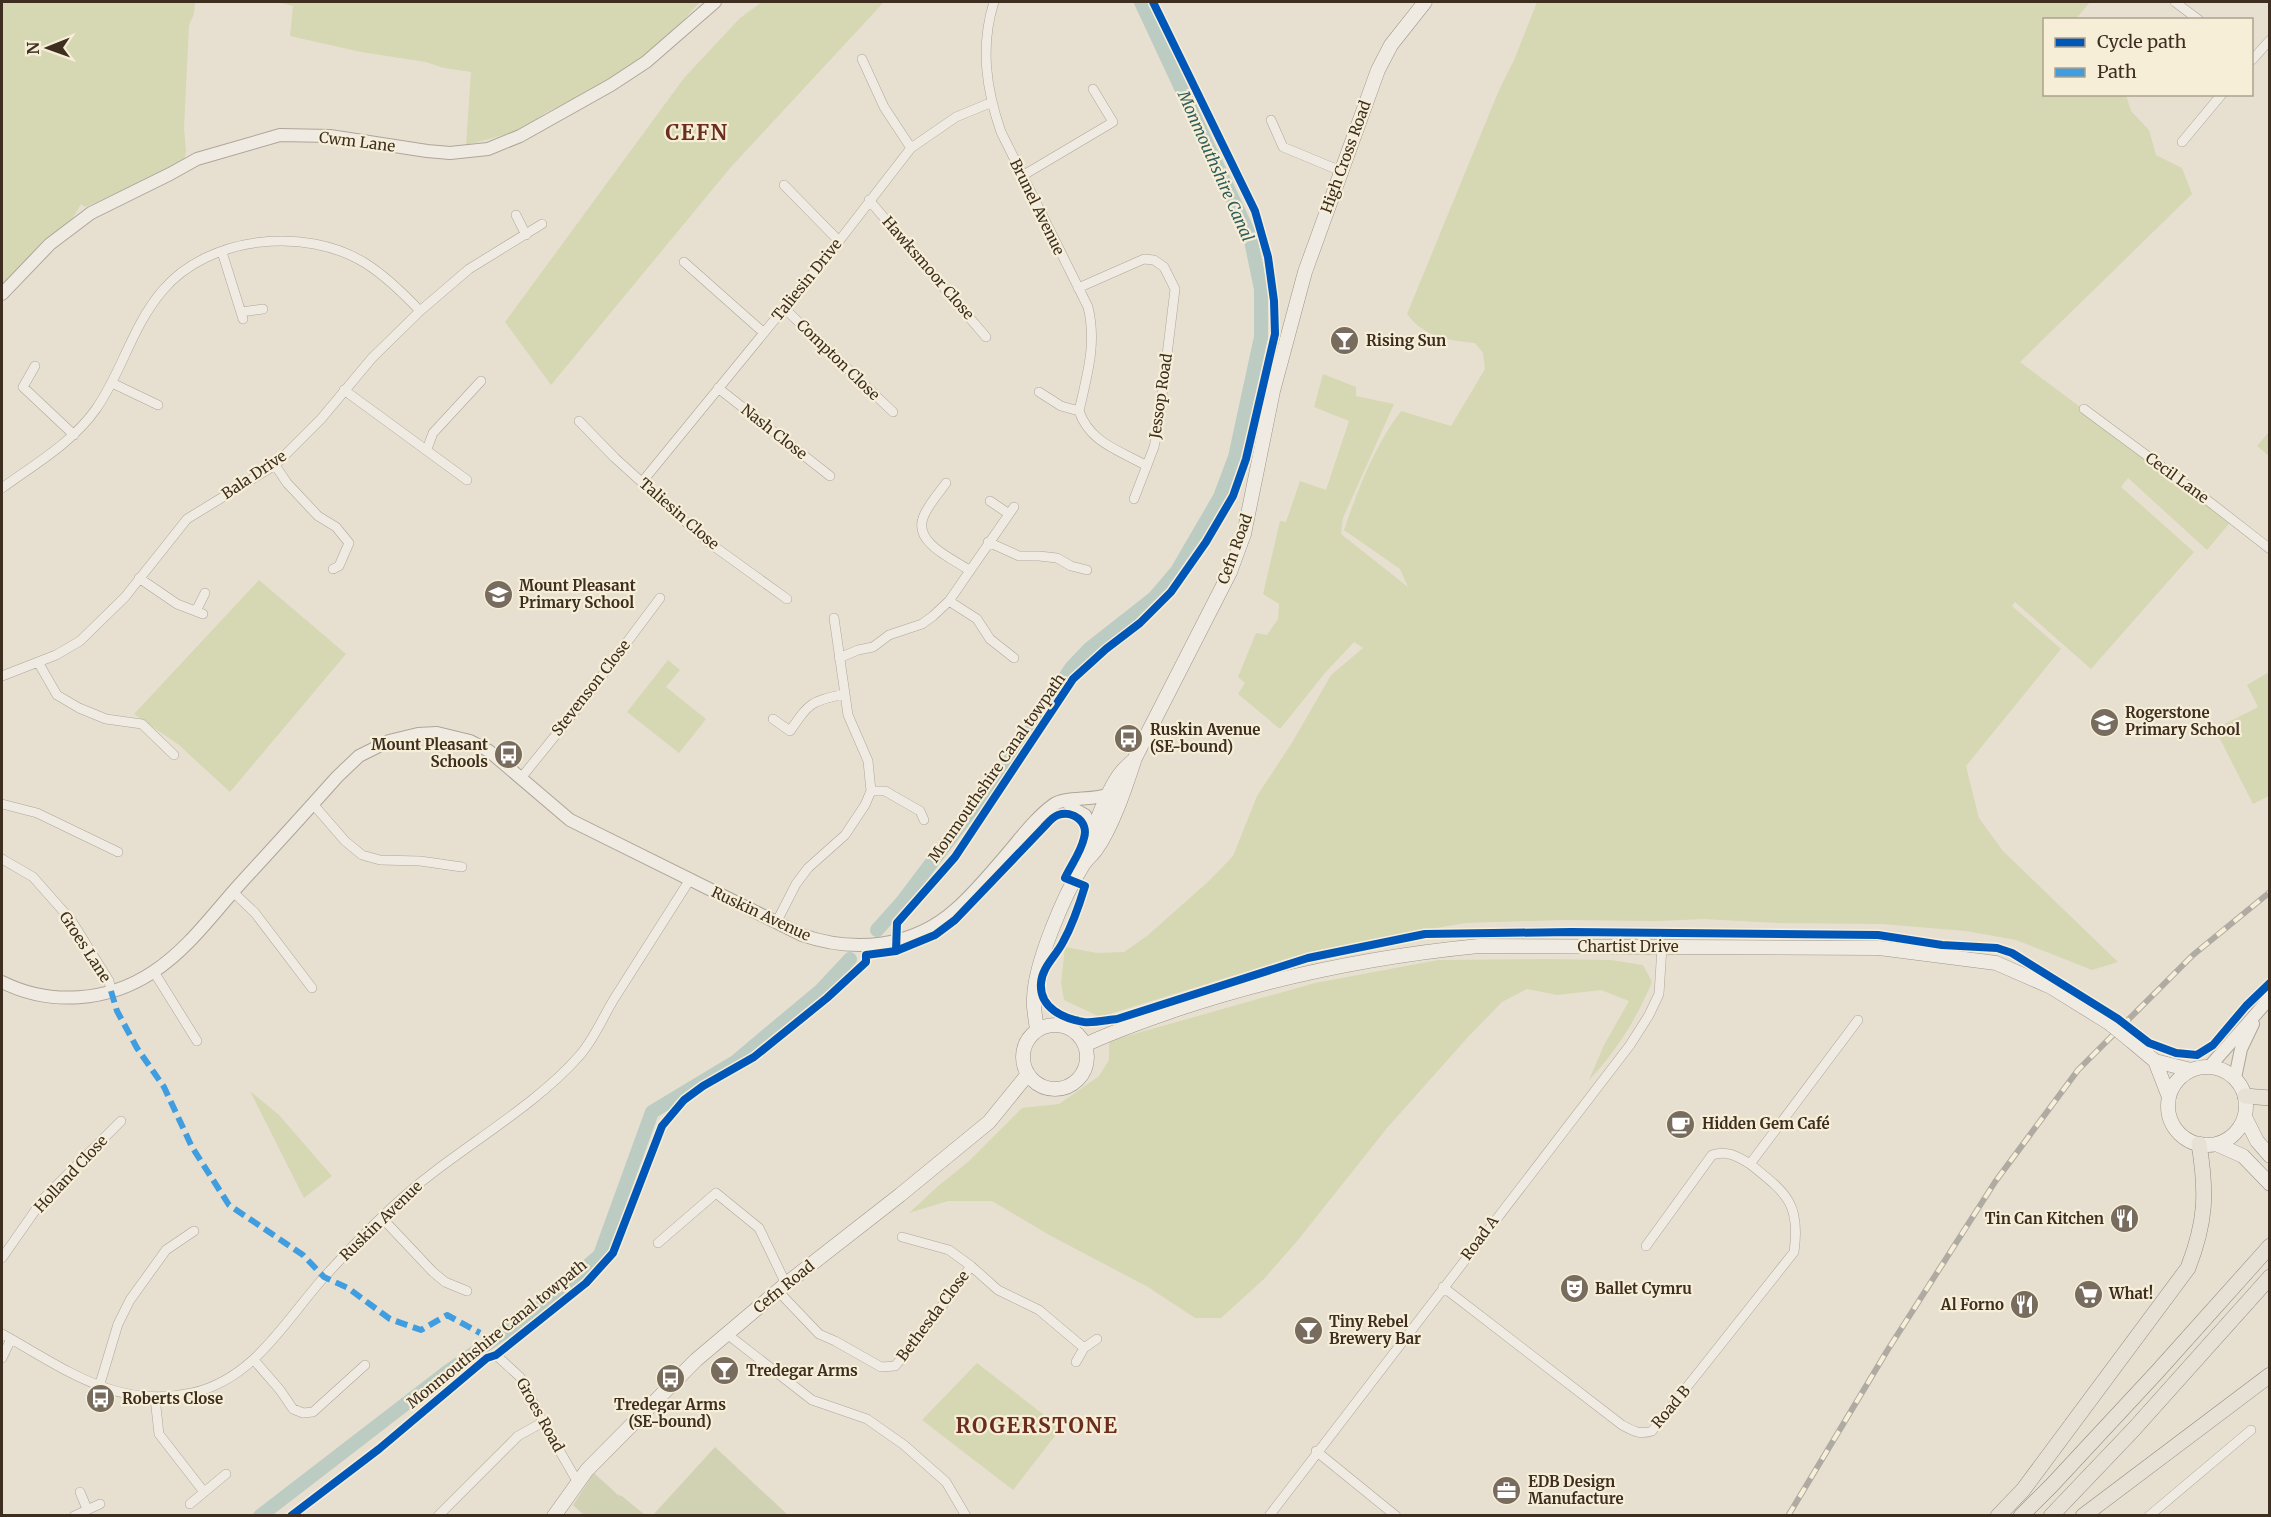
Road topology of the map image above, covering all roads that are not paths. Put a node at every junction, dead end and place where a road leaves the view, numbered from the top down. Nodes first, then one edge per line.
1 (715, 2) edge
2 (994, 2) edge
3 (1425, 2) edge
4 (2175, 2) edge
5 (2196, 18) edge
6 (2270, 40) edge
7 (862, 59) dead end
8 (2253, 59) edge
9 (1093, 89) dead end
10 (2220, 96) edge
11 (990, 103) junction
12 (1271, 120) dead end
13 (2182, 142) dead end
14 (911, 148) junction
15 (1341, 171) junction
16 (1022, 176) junction
17 (784, 185) dead end
18 (869, 200) junction
19 (516, 215) dead end
20 (542, 224) dead end
21 (526, 235) junction
22 (839, 241) junction
23 (222, 252) junction
24 (684, 262) dead end
25 (1078, 288) junction
26 (2, 294) edge
27 (784, 308) junction
28 (263, 309) dead end
29 (420, 311) junction
30 (1290, 324) joint
31 (764, 333) junction
32 (986, 337) dead end
33 (35, 366) dead end
34 (481, 381) dead end
35 (112, 383) junction
36 (718, 388) junction
37 (344, 390) junction
38 (1039, 392) dead end
39 (158, 405) dead end
40 (2084, 409) dead end
41 (1079, 411) junction
42 (893, 412) dead end
43 (579, 421) dead end
44 (74, 435) junction
45 (427, 449) junction
46 (275, 465) junction
47 (1147, 466) junction
48 (830, 476) dead end
49 (466, 480) dead end
50 (642, 482) junction
51 (946, 483) dead end
52 (2, 488) edge
53 (1134, 499) dead end
54 (990, 501) dead end
55 (988, 542) junction
56 (2270, 549) edge
57 (333, 569) dead end
58 (969, 570) junction
59 (1087, 570) dead end
60 (139, 578) junction
61 (205, 593) dead end
62 (660, 598) dead end
63 (787, 599) dead end
64 (949, 601) junction
65 (834, 618) dead end
66 (839, 658) junction
67 (1014, 658) dead end
68 (38, 662) junction
69 (2, 676) edge
70 (844, 694) junction
71 (772, 719) dead end
72 (174, 755) dead end
73 (1135, 758) junction
74 (521, 778) junction
75 (871, 791) junction
76 (1110, 794) junction
77 (1067, 802) junction
78 (2, 804) edge
79 (313, 804) junction
80 (1101, 813) junction
81 (924, 820) dead end
82 (1098, 833) junction
83 (118, 852) dead end
84 (2, 859) edge
85 (462, 867) dead end
86 (689, 880) junction
87 (233, 892) junction
88 (776, 923) junction
89 (1662, 947) junction
90 (154, 972) junction
91 (2, 982) edge
92 (312, 988) dead end
93 (111, 991) junction
94 (2270, 998) edge
95 (1858, 1020) dead end
96 (1036, 1030) junction
97 (197, 1041) dead end
98 (1085, 1045) junction
99 (2155, 1061) junction
100 (2210, 1066) junction
101 (2191, 1070) junction
102 (1028, 1074) junction
103 (2235, 1078) junction
104 (2246, 1096) junction
105 (2169, 1097) junction
106 (2270, 1098) edge
107 (2245, 1117) junction
108 (121, 1121) dead end
109 (2199, 1144) junction
110 (2216, 1144) junction
111 (2270, 1156) edge
112 (1750, 1164) junction
113 (2270, 1184) edge
114 (382, 1218) junction
115 (194, 1231) dead end
116 (903, 1237) dead end
117 (658, 1243) dead end
118 (1646, 1246) dead end
119 (2270, 1246) edge
120 (2, 1257) edge
121 (971, 1266) junction
122 (2270, 1277) edge
123 (1443, 1287) junction
124 (782, 1288) junction
125 (467, 1291) dead end
126 (2, 1334) edge
127 (727, 1334) junction
128 (11, 1339) junction
129 (1097, 1339) dead end
130 (1084, 1348) junction
131 (496, 1355) dead end
132 (2, 1358) edge
133 (254, 1360) junction
134 (1076, 1362) dead end
135 (365, 1365) dead end
136 (2270, 1375) edge
137 (99, 1387) junction
138 (156, 1398) junction
139 (543, 1422) junction
140 (2251, 1430) dead end
141 (1316, 1451) junction
142 (226, 1474) dead end
143 (578, 1481) junction
144 (80, 1492) dead end
145 (204, 1492) junction
146 (100, 1504) dead end
147 (190, 1504) dead end
148 (87, 1509) junction
149 (74, 1515) edge
150 (438, 1515) edge
151 (554, 1515) edge
152 (966, 1515) edge
153 (1269, 1515) edge
154 (1396, 1515) edge
155 (1998, 1515) edge
156 (2021, 1515) edge
157 (2051, 1515) edge
158 (2083, 1515) edge
159 (2149, 1515) edge

1 - 26 street, Cwm Lane
2 - 11 street, Brunel Avenue
3 - 15 main road, High Cross Road
4 - 5 street
6 - 8 street
7 - 14 street
9 - 16 street
10 - 13 street
11 - 14 street, Taliesin Drive
11 - 16 street, Brunel Avenue
12 - 15 street
14 - 18 street, Taliesin Drive
15 - 30 main road, High Cross Road
16 - 25 street, Brunel Avenue
17 - 22 street
18 - 22 street, Taliesin Drive
18 - 32 street, Hawksmoor Close
19 - 21 street
20 - 21 street, Bala Drive
21 - 29 street, Bala Drive
22 - 27 street, Taliesin Drive
23 - 28 street
23 - 29 street
23 - 35 street
24 - 31 street
25 - 41 street, Brunel Avenue
25 - 47 street, Jessop Road
27 - 31 street, Taliesin Drive
27 - 42 street, Compton Close
29 - 37 street, Bala Drive
30 - 73 main road, Cefn Road
31 - 36 street, Taliesin Drive
33 - 44 street
34 - 45 street
35 - 39 street
35 - 44 street
36 - 48 street, Nash Close
36 - 50 street, Taliesin Drive
37 - 45 street
37 - 46 street, Bala Drive
38 - 41 street
40 - 56 street, Cecil Lane
41 - 47 street
43 - 50 street, Taliesin Close
44 - 52 street
45 - 49 street
46 - 57 street
46 - 60 street, Bala Drive
47 - 53 street, Jessop Road
50 - 63 street, Taliesin Close
51 - 58 street
54 - 55 street
55 - 58 street
55 - 59 street
58 - 64 street
60 - 61 street
60 - 68 street, Bala Drive
62 - 74 street, Stevenson Close
64 - 66 street
64 - 67 street
65 - 66 street
66 - 70 street
68 - 69 street, Bala Drive
68 - 72 street
70 - 71 street
70 - 75 street
73 - 76 main road, Cefn Road
73 - 82 main road, Cefn Road
74 - 79 street, Ruskin Avenue
74 - 86 street, Ruskin Avenue
75 - 81 street
75 - 88 street
76 - 77 street, Ruskin Avenue
76 - 80 main road, Cefn Road
77 - 80 street
77 - 82 street
77 - 88 street, Ruskin Avenue
78 - 83 street
79 - 85 street
79 - 87 street, Ruskin Avenue
80 - 82 main road, Cefn Road
82 - 96 main road, Cefn Road
84 - 93 street, Groes Lane
86 - 88 street, Ruskin Avenue
86 - 114 street, Ruskin Avenue
87 - 90 street, Ruskin Avenue
87 - 92 street
89 - 98 main road, Chartist Drive
89 - 99 main road, Chartist Drive, bridge
89 - 123 street, Road A
90 - 93 street, Ruskin Avenue
90 - 97 street
91 - 93 street, Ruskin Avenue
94 - 100 street
94 - 103 street
95 - 112 street
96 - 98 main road
96 - 102 main road
98 - 102 main road
99 - 101 main road, Chartist Drive
99 - 105 main road, Chartist Drive
100 - 101 main road, Chartist Drive
100 - 103 main road
101 - 105 main road
102 - 124 main road, Cefn Road
103 - 104 main road
104 - 106 main road
104 - 107 main road
105 - 109 main road, Chartist Drive
107 - 110 main road
107 - 111 main road
108 - 120 street, Holland Close
109 - 110 main road
109 - 155 main road
110 - 113 main road
112 - 118 street
112 - 123 street, Road B
114 - 125 street
114 - 133 street, Ruskin Avenue
115 - 137 street
116 - 121 street
117 - 124 street, Bethesda Close
119 - 156 main road
121 - 124 street, Bethesda Close
121 - 130 street
122 - 157 main road
123 - 141 street, Road A
124 - 127 main road, Cefn Road
126 - 128 street, Ruskin Avenue
127 - 143 main road, Cefn Road
127 - 152 street
128 - 132 street
128 - 137 street, Ruskin Avenue
129 - 130 street
130 - 134 street
131 - 139 street, Groes Road
133 - 135 street
133 - 138 street, Ruskin Avenue
136 - 158 main road
137 - 138 street, Ruskin Avenue
138 - 145 street
139 - 143 street, Groes Road
139 - 150 street
140 - 159 street
141 - 153 street, Road A
141 - 154 street
142 - 145 street
143 - 151 main road, Cefn Road
144 - 148 street
145 - 147 street
146 - 148 street
148 - 149 street

